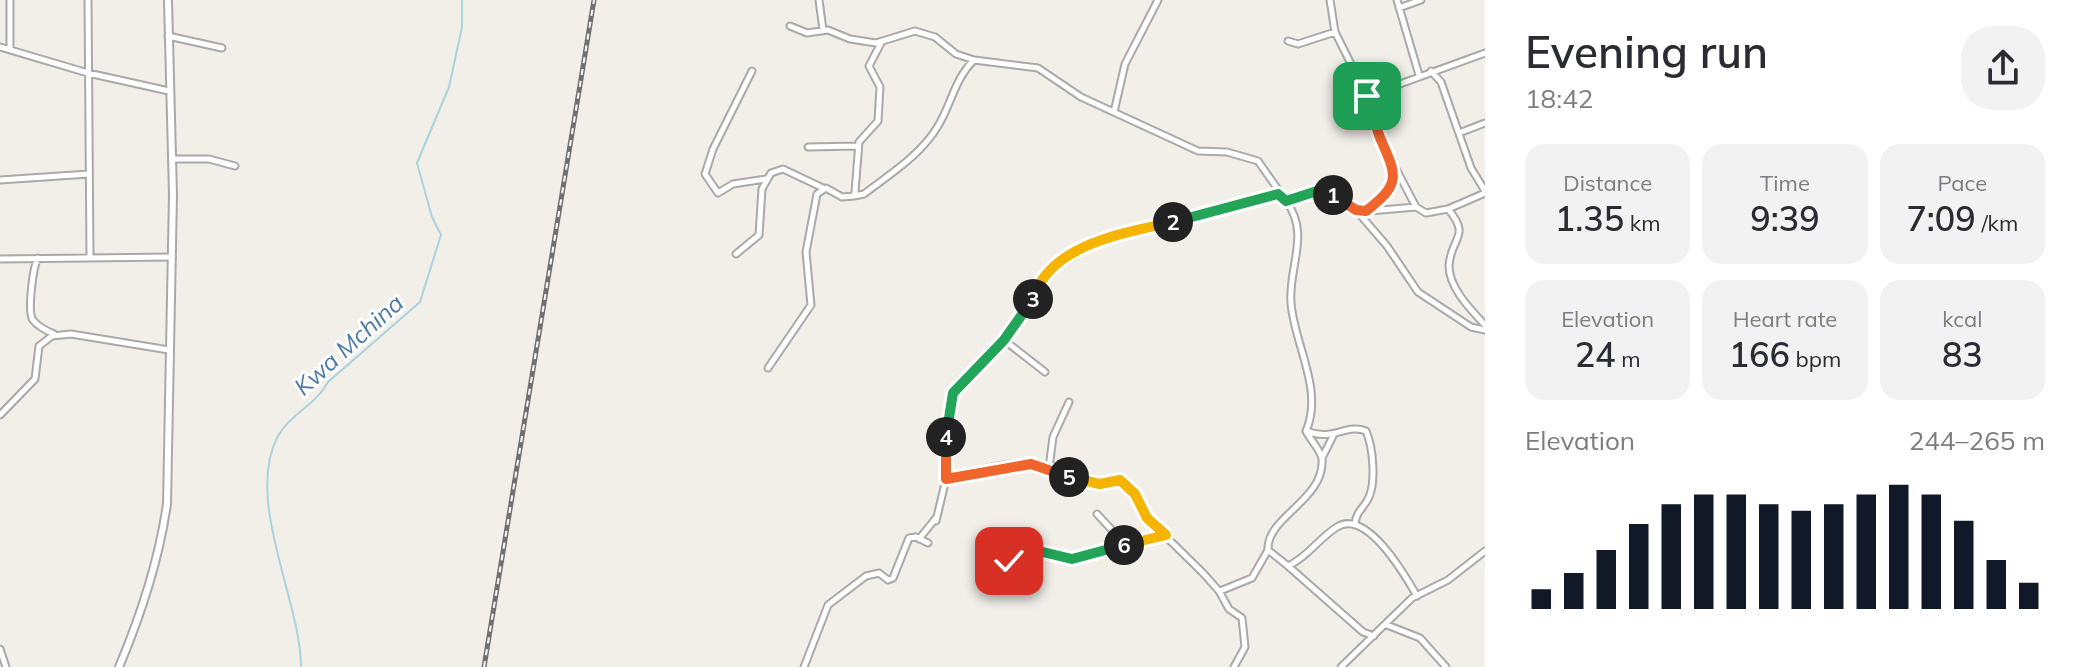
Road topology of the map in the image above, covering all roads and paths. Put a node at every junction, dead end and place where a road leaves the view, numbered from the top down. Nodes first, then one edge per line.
1 (10, 0) edge
2 (88, 0) edge
3 (168, 0) edge
4 (819, 0) edge
5 (1158, 0) edge
6 (1330, 0) edge
7 (1397, 0) edge
8 (1421, 0) edge
9 (1399, 8) junction
10 (790, 26) dead end
11 (823, 30) junction
12 (1335, 32) junction
13 (167, 36) junction
14 (1288, 41) dead end
15 (882, 42) junction
16 (0, 47) edge
17 (10, 48) junction
18 (222, 48) dead end
19 (1485, 53) edge
20 (974, 60) junction
21 (752, 71) dead end
22 (1431, 71) junction
23 (88, 73) junction
24 (1419, 75) junction
25 (169, 91) junction
26 (1367, 96) junction
27 (1114, 112) junction
28 (1485, 123) edge
29 (1459, 133) junction
30 (858, 146) junction
31 (808, 147) dead end
32 (172, 159) junction
33 (1393, 159) junction
34 (235, 166) dead end
35 (89, 174) junction
36 (766, 179) junction
37 (0, 180) edge
38 (824, 188) junction
39 (1485, 192) edge
40 (1278, 194) junction
41 (854, 196) junction
42 (1286, 201) junction
43 (1416, 207) junction
44 (1448, 209) junction
45 (1356, 210) junction
46 (1366, 211) junction
47 (736, 254) dead end
48 (90, 256) junction
49 (172, 257) junction
50 (39, 258) junction
51 (0, 259) edge
52 (1485, 327) edge
53 (56, 335) junction
54 (1004, 340) junction
55 (169, 350) junction
56 (768, 368) dead end
57 (1045, 372) dead end
58 (1069, 402) dead end
59 (0, 415) edge
60 (1306, 431) junction
61 (1333, 436) junction
62 (1322, 459) junction
63 (1049, 468) junction
64 (946, 479) junction
65 (1097, 514) dead end
66 (1355, 525) junction
67 (1166, 535) junction
68 (919, 539) junction
69 (928, 543) dead end
70 (1126, 544) junction
71 (1268, 550) junction
72 (1485, 551) edge
73 (1288, 566) junction
74 (992, 589) dead end
75 (1219, 591) junction
76 (1417, 596) junction
77 (1387, 625) junction
78 (1375, 636) junction
79 (0, 649) edge
80 (6, 667) edge
81 (119, 667) edge
82 (804, 667) edge
83 (1234, 667) edge
84 (1341, 667) edge
85 (1446, 667) edge

1 - 17 street
2 - 23 street
3 - 13 street
4 - 11 street
5 - 27 street
6 - 12 street
7 - 9 street
8 - 9 street
9 - 24 street
10 - 11 street
11 - 15 street
12 - 14 street
12 - 26 street
13 - 18 street
13 - 25 street
15 - 20 street
15 - 30 street
16 - 17 street
17 - 23 street
19 - 22 street
20 - 27 street
20 - 41 street
21 - 36 street
22 - 24 street
22 - 29 street
23 - 25 street
23 - 35 street
24 - 26 street
25 - 32 street
26 - 33 street
27 - 40 street
28 - 29 street
29 - 39 street
30 - 31 street
30 - 41 street
32 - 34 street
32 - 49 street
33 - 43 street
33 - 46 street
35 - 37 street
35 - 48 street
36 - 38 street
36 - 47 street
38 - 41 street
38 - 56 street
39 - 44 street
40 - 42 street
40 - 54 street
42 - 45 street
42 - 60 street
43 - 44 street
43 - 46 street
44 - 52 street
45 - 46 street
45 - 52 street
48 - 49 street
48 - 50 street
49 - 55 street
50 - 51 street
50 - 53 street
53 - 55 street
53 - 59 street
54 - 57 street
54 - 64 street
55 - 81 street
58 - 63 street
60 - 61 street
60 - 62 street
61 - 62 street
61 - 66 street
62 - 71 street
63 - 64 street
63 - 67 street
64 - 68 street
65 - 70 street
66 - 73 street
66 - 76 street
67 - 70 street
67 - 75 street
68 - 69 street
68 - 82 street
70 - 74 street
71 - 73 street
71 - 75 street
72 - 76 street
73 - 78 street
75 - 83 street
76 - 77 street
77 - 78 street
77 - 85 street
78 - 84 street
79 - 80 street

